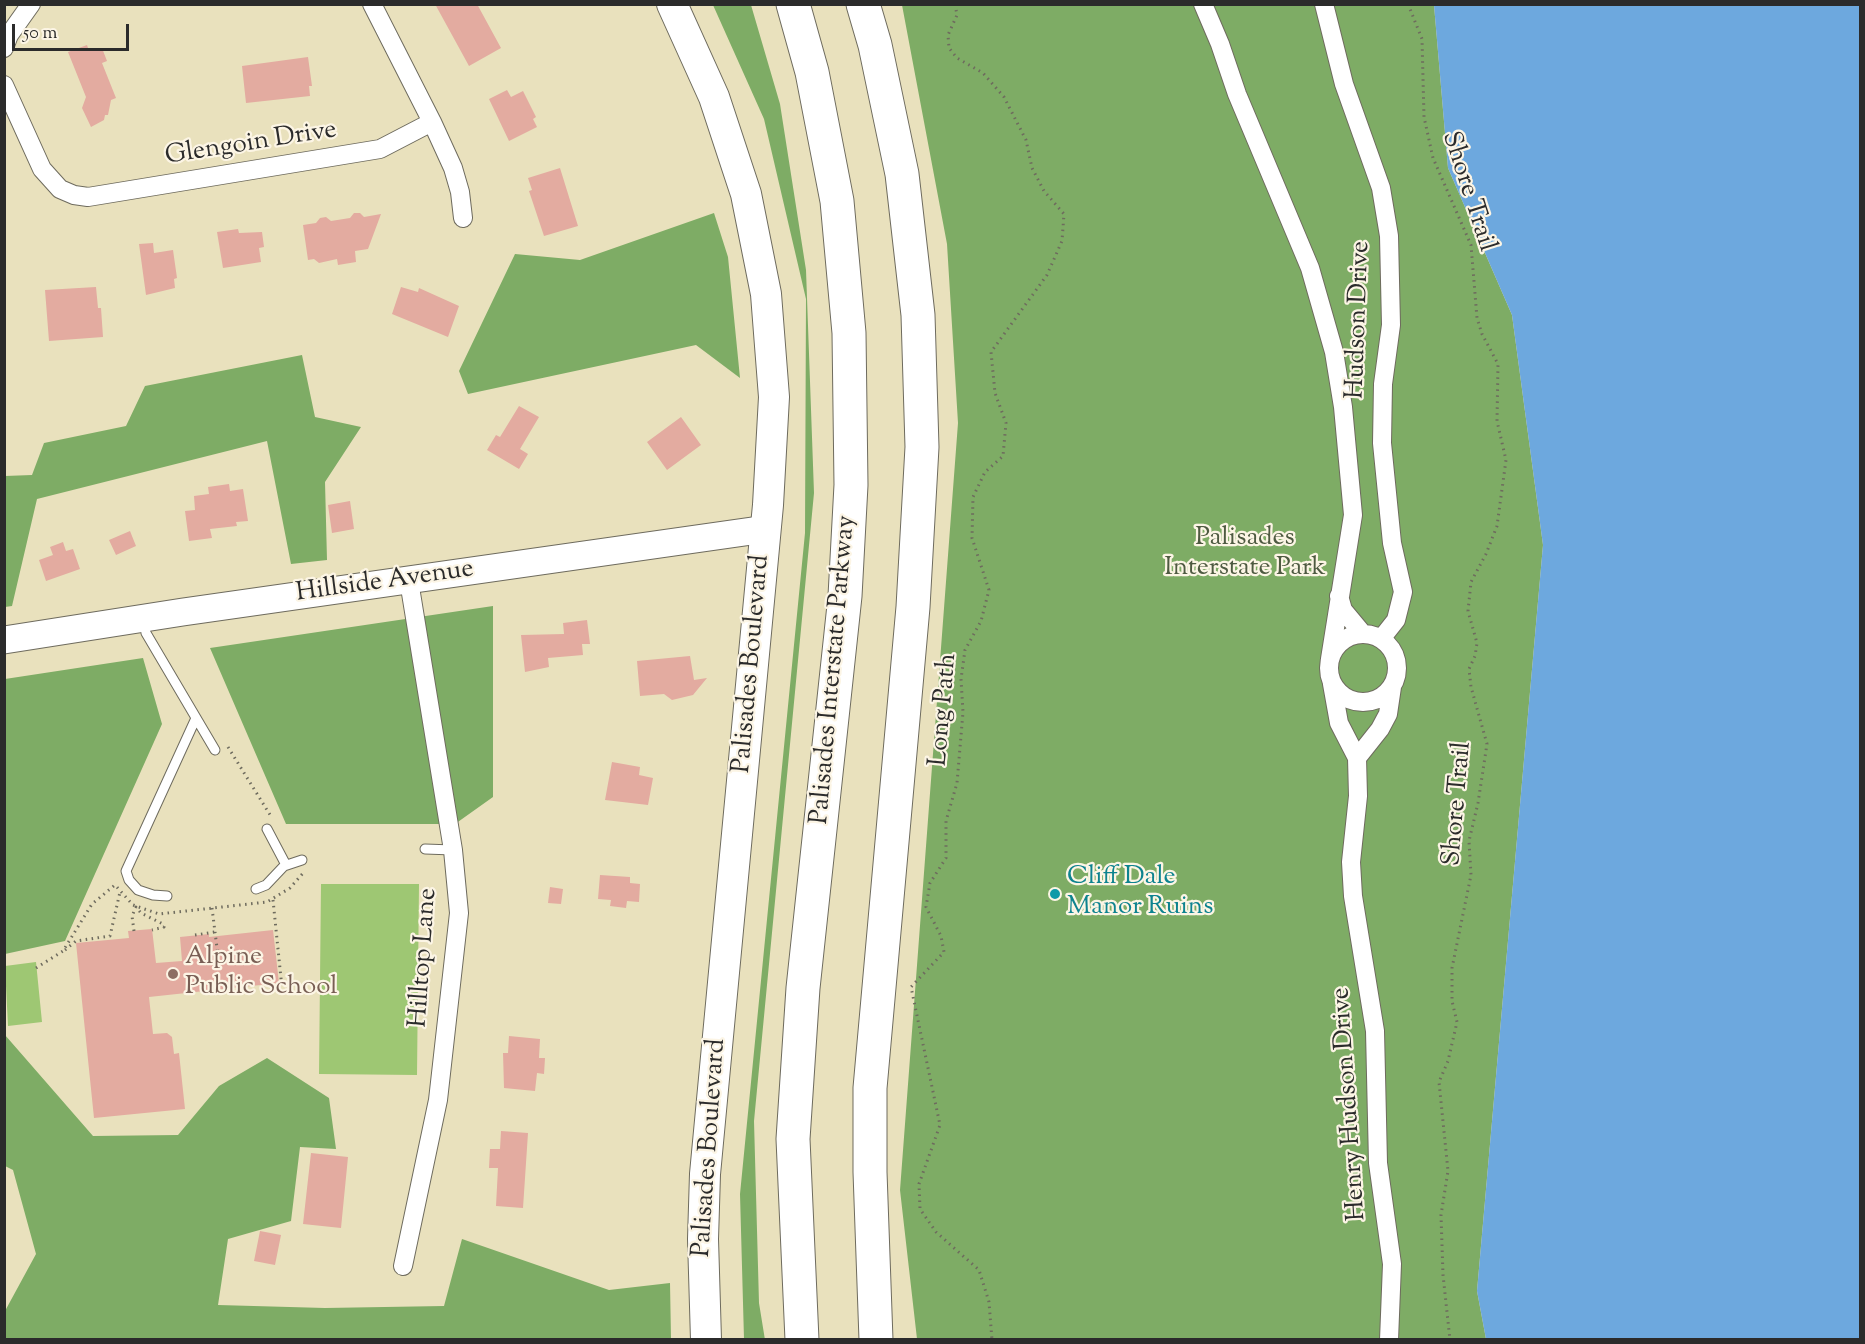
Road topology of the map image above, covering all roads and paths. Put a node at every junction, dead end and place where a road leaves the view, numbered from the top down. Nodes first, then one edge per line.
1 (31, 4) edge
2 (372, 4) edge
3 (672, 4) edge
4 (793, 4) edge
5 (864, 4) edge
6 (955, 4) edge
7 (1203, 4) edge
8 (1324, 4) edge
9 (1408, 4) edge
10 (4, 48) edge
11 (4, 85) edge
12 (432, 122) junction
13 (463, 218) dead end
14 (766, 528) junction
15 (410, 581) junction
16 (1339, 596) junction
17 (143, 618) junction
18 (1372, 636) junction
19 (4, 640) edge
20 (1330, 658) junction
21 (1332, 684) junction
22 (1392, 687) junction
23 (196, 718) junction
24 (225, 743) dead end
25 (215, 750) dead end
26 (1357, 758) junction
27 (271, 826) joint
28 (424, 849) dead end
29 (453, 850) junction
30 (300, 860) joint
31 (286, 865) junction
32 (256, 889) dead end
33 (120, 892) junction
34 (167, 896) dead end
35 (273, 900) junction
36 (136, 907) junction
37 (212, 908) junction
38 (152, 930) dead end
39 (134, 931) dead end
40 (215, 932) junction
41 (195, 935) dead end
42 (63, 951) junction
43 (218, 956) dead end
44 (36, 968) dead end
45 (282, 988) dead end
46 (403, 1266) dead end
47 (706, 1340) edge
48 (802, 1340) edge
49 (876, 1340) edge
50 (992, 1340) edge
51 (1389, 1340) edge
52 (1450, 1340) edge

1 - 10 street
2 - 12 street
3 - 14 main road, Palisades Boulevard
4 - 48 highway, Palisades Interstate Parkway
5 - 49 highway
6 - 50 path, Long Path
7 - 16 street, Henry Hudson Drive
8 - 18 street, Hudson Drive
9 - 52 path, Shore Trail
11 - 12 street, Glengoin Drive
12 - 13 street
14 - 15 main road, Hillside Avenue
14 - 47 main road, Palisades Boulevard
15 - 17 main road, Hillside Avenue
15 - 29 street, Hilltop Lane
16 - 18 street
16 - 20 street, Henry Hudson Drive
17 - 19 main road, Hillside Avenue
17 - 23 lane
18 - 20 street
18 - 22 street
20 - 21 street, Henry Hudson Drive
21 - 22 street
21 - 26 street, Henry Hudson Drive
22 - 26 street
23 - 25 lane
23 - 34 lane
24 - 27 path
26 - 51 street, Henry Hudson Drive
27 - 31 lane
28 - 29 lane
29 - 46 street, Hilltop Lane
30 - 31 lane
30 - 35 path
31 - 32 lane
33 - 36 path
33 - 42 path
33 - 42 path
35 - 37 path
35 - 45 path
36 - 37 path
36 - 38 path
36 - 39 path
37 - 40 path
40 - 41 path
40 - 43 path
42 - 44 path

